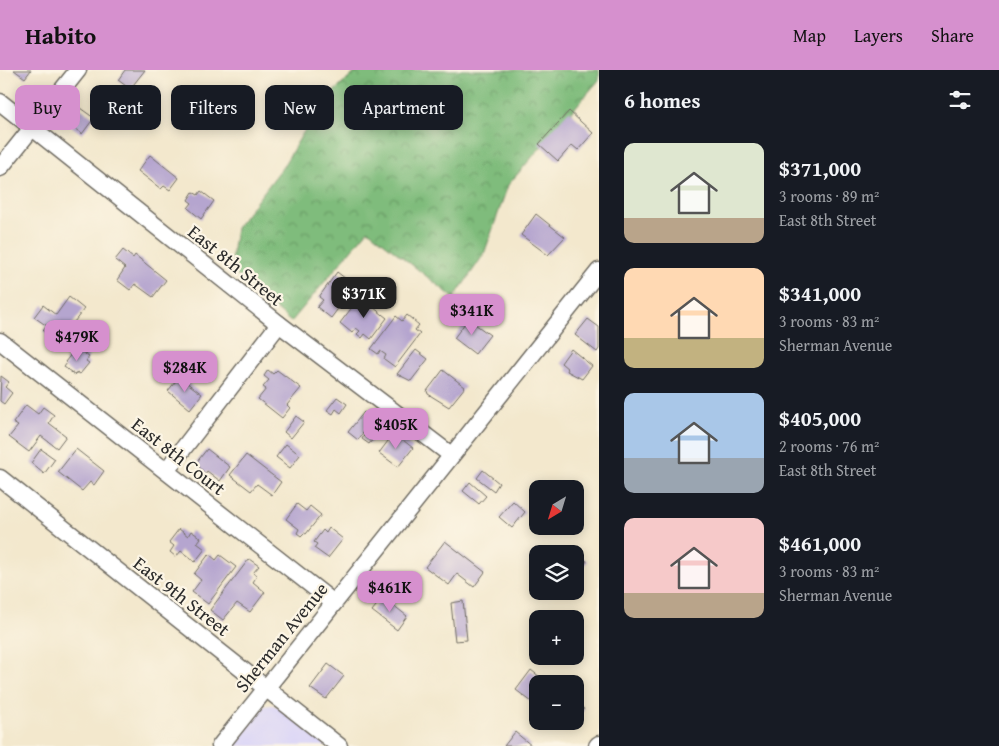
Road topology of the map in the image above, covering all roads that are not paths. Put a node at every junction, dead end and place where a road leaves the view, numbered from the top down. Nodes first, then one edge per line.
1 (78, 70) edge
2 (66, 85) edge
3 (0, 102) edge
4 (15, 114) edge
5 (31, 130) edge
6 (36, 130) edge
7 (0, 168) edge
8 (599, 271) edge
9 (279, 324) junction
10 (0, 341) edge
11 (451, 455) junction
12 (166, 471) junction
13 (0, 478) edge
14 (334, 603) junction
15 (266, 688) junction
16 (220, 746) edge
17 (339, 746) edge

1 - 2 street
3 - 4 street, East 8th Street
5 - 7 street
6 - 9 street, East 8th Street
8 - 11 street, Sherman Avenue
9 - 11 street, East 8th Street
9 - 12 street
10 - 12 street, East 8th Court
11 - 14 street, Sherman Avenue
12 - 14 street, East 8th Court
13 - 15 street, East 9th Street
14 - 15 street, Sherman Avenue
15 - 16 street, Sherman Avenue
15 - 17 street, East 9th Street

